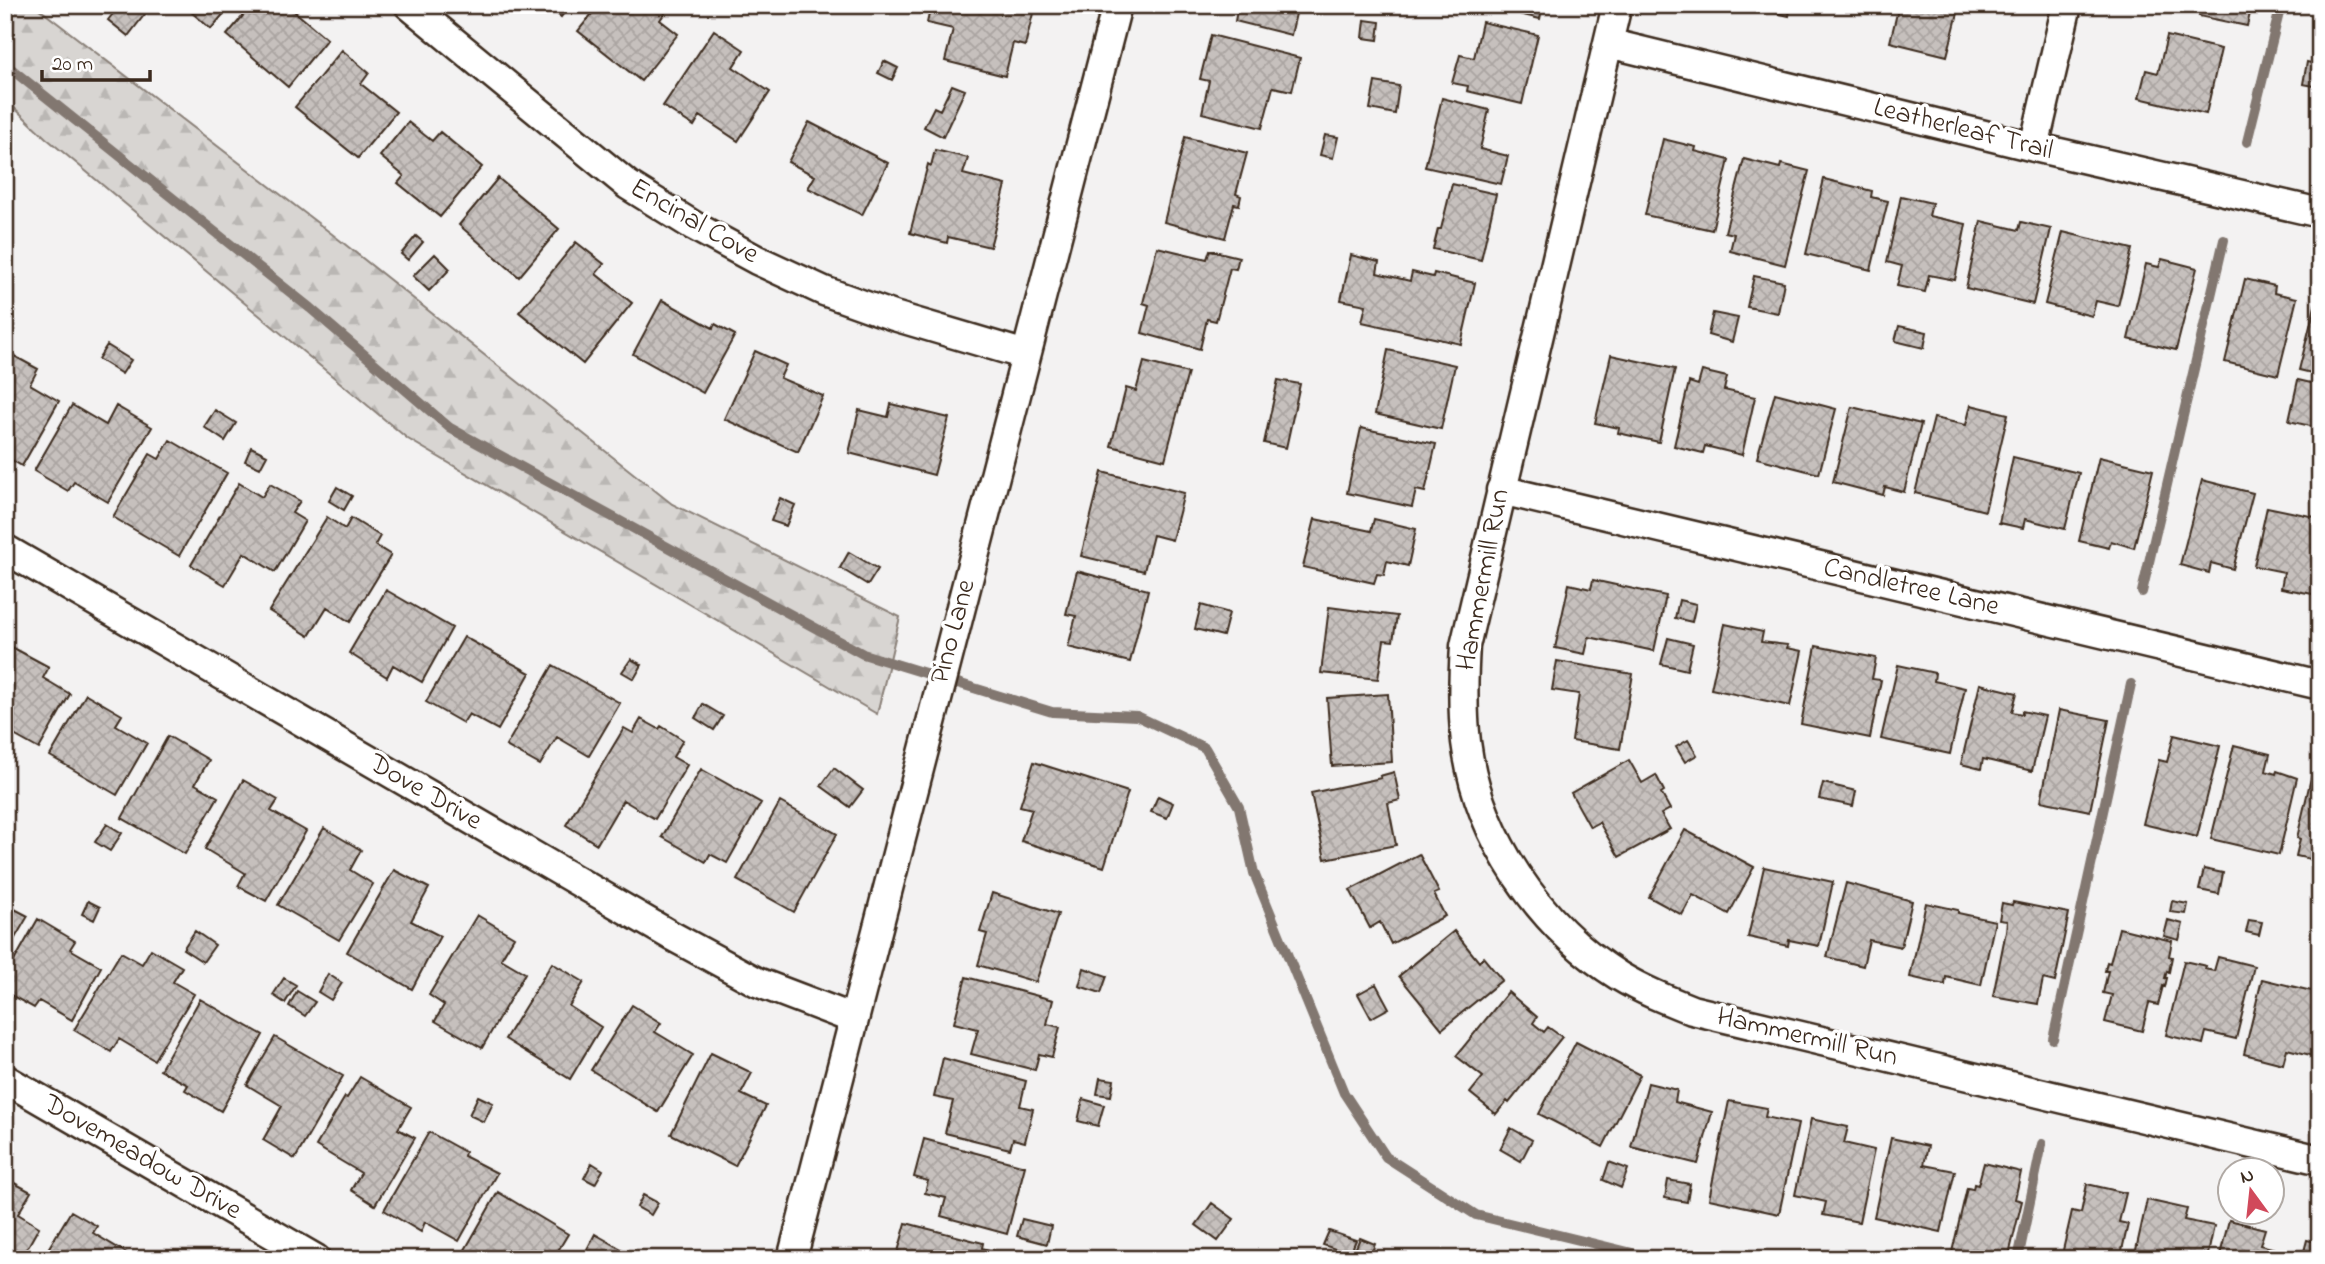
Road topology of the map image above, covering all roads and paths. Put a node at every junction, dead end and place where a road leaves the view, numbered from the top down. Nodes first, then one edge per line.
1 (409, 5) edge
2 (1117, 5) edge
3 (1616, 5) edge
4 (2067, 5) edge
5 (1608, 43) junction
6 (2034, 148) junction
7 (2320, 213) edge
8 (1026, 355) junction
9 (1501, 490) junction
10 (5, 549) edge
11 (2320, 685) edge
12 (854, 1019) junction
13 (5, 1079) edge
14 (2320, 1160) edge
15 (316, 1259) edge
16 (792, 1259) edge

1 - 8 street, Encinal Cove
2 - 8 street, Pino Lane
3 - 5 street, Hammermill Run
4 - 6 street
5 - 6 street, Leatherleaf Trail
5 - 9 street, Hammermill Run
6 - 7 street, Leatherleaf Trail
8 - 12 street, Pino Lane
9 - 11 street, Candletree Lane
9 - 14 street, Hammermill Run
10 - 12 street, Dove Drive
12 - 16 street, Pino Lane
13 - 15 street, Dovemeadow Drive

